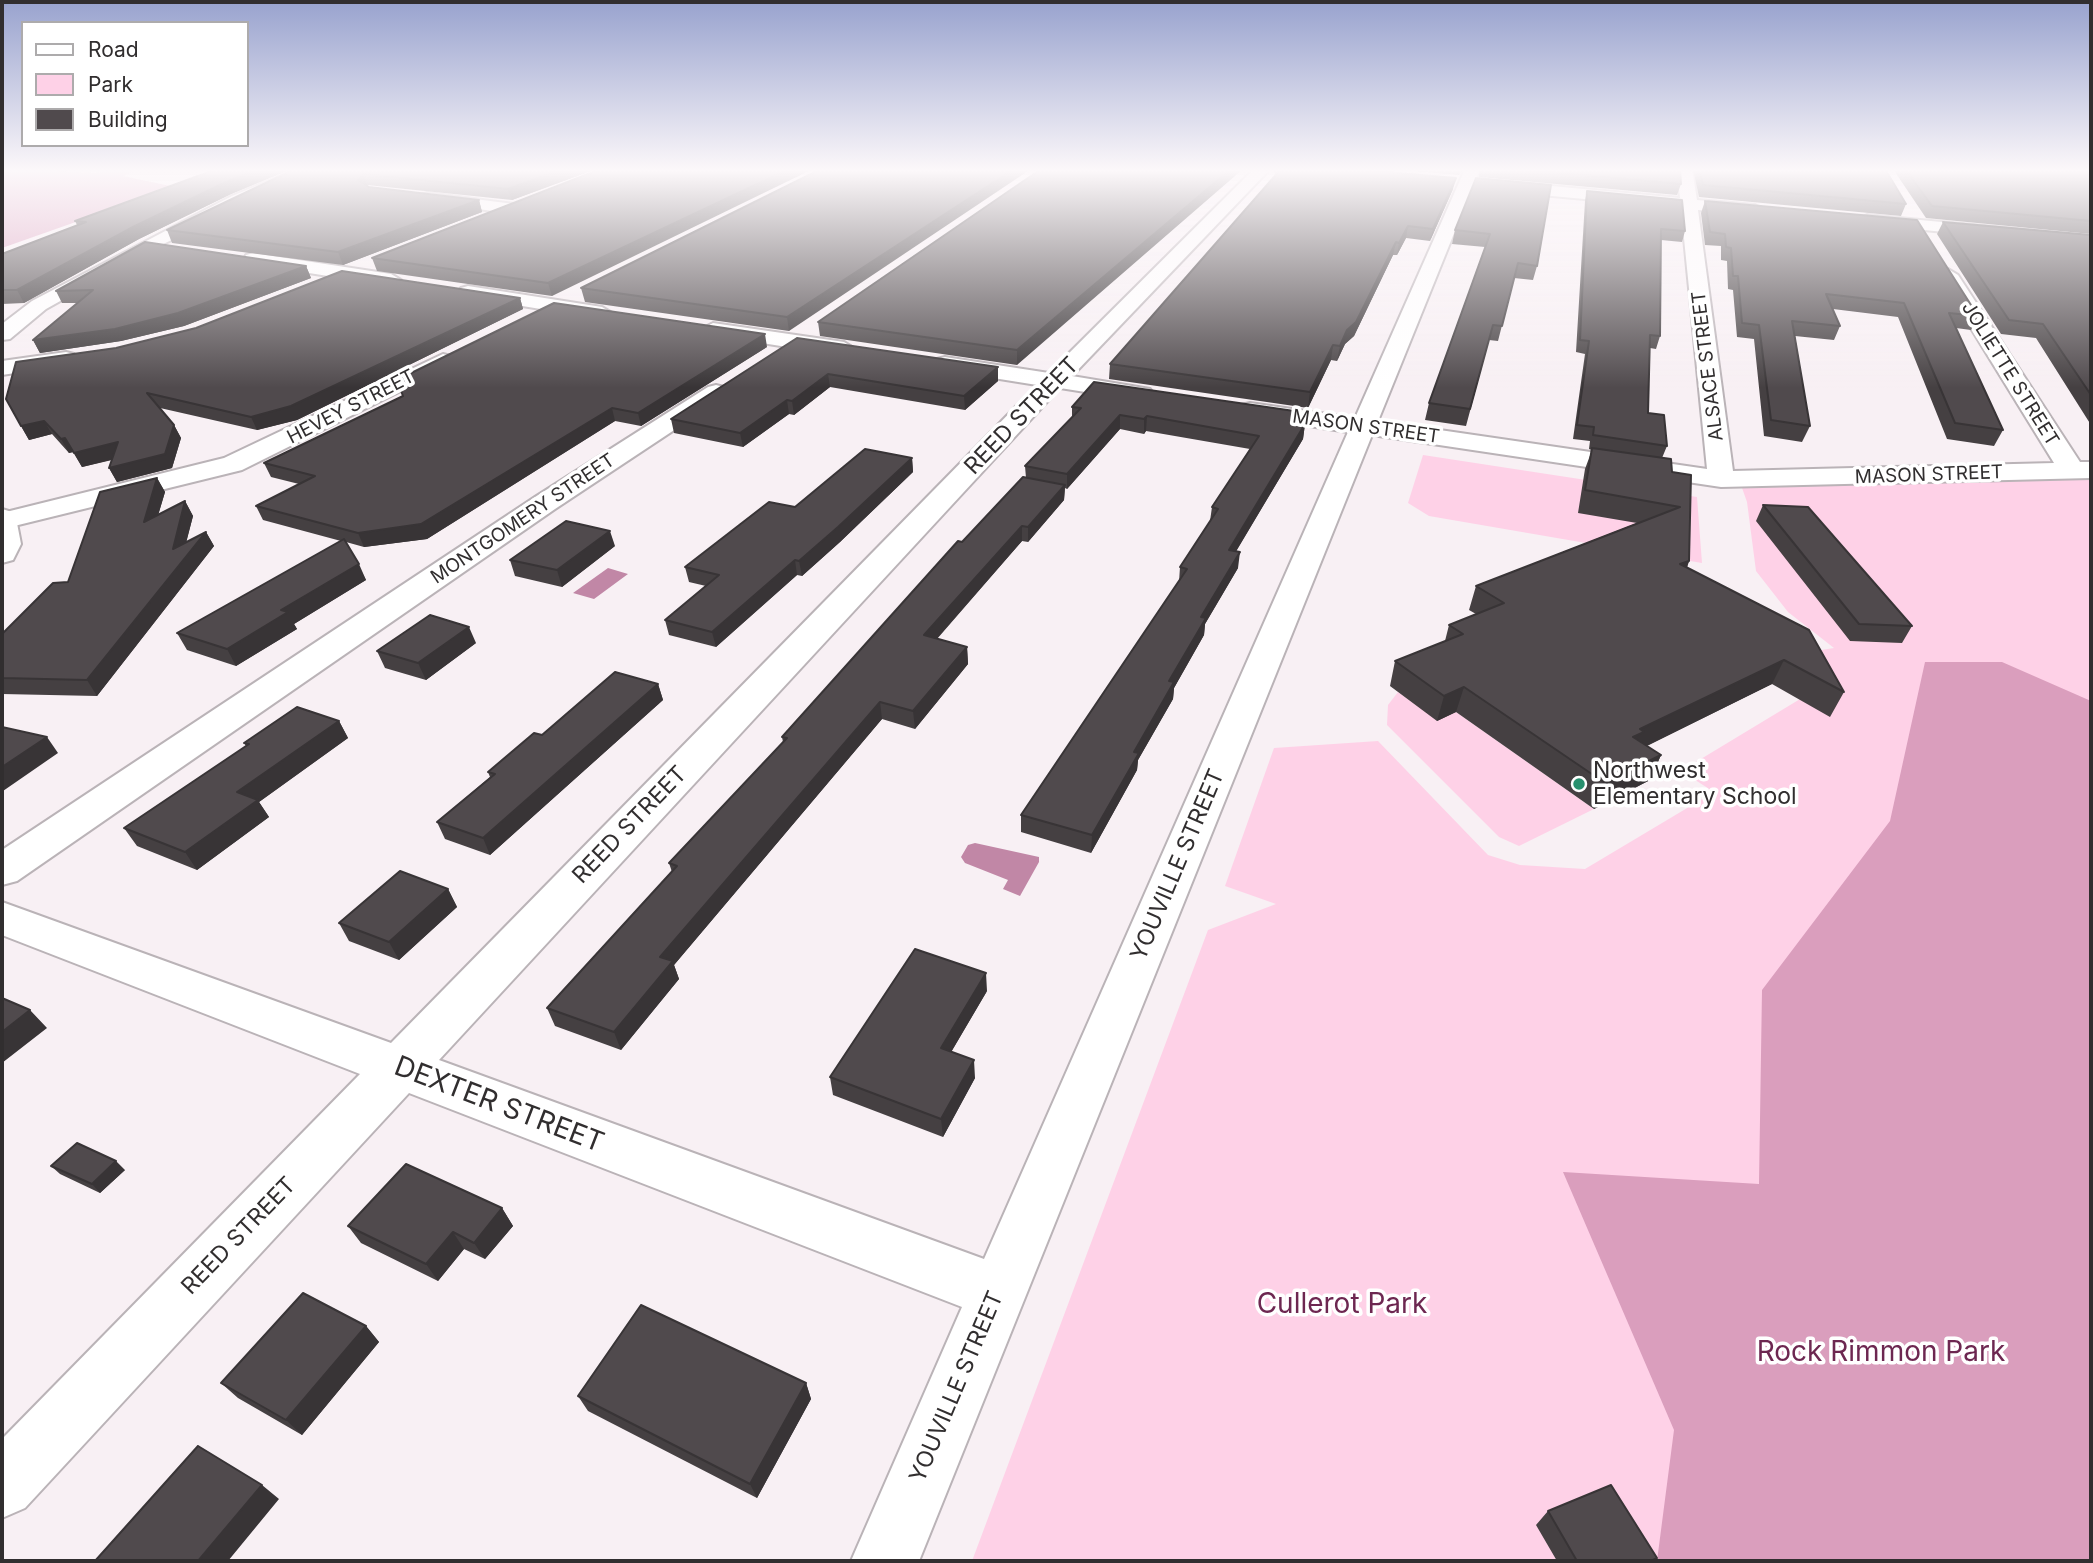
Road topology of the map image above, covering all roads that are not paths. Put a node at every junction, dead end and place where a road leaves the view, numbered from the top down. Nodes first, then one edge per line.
1 (151, 242) edge
2 (1190, 242) edge
3 (1436, 242) edge
4 (1693, 242) edge
5 (1928, 242) edge
6 (147, 244) junction
7 (184, 250) edge
8 (237, 257) edge
9 (385, 259) edge
10 (347, 274) junction
11 (418, 285) edge
12 (307, 289) edge
13 (445, 289) edge
14 (588, 289) edge
15 (554, 305) junction
16 (626, 316) edge
17 (827, 318) edge
18 (521, 322) edge
19 (693, 326) edge
20 (2, 334) edge
21 (794, 341) junction
22 (460, 352) edge
23 (865, 352) edge
24 (81, 356) edge
25 (918, 359) edge
26 (2, 368) edge
27 (1055, 380) junction
28 (1163, 397) edge
29 (1230, 407) edge
30 (1363, 426) junction
31 (2082, 470) edge
32 (1721, 479) junction
33 (2, 519) edge
34 (2, 555) edge
35 (2, 870) edge
36 (2, 918) edge
37 (399, 1067) junction
38 (997, 1292) junction
39 (2, 1485) edge
40 (885, 1561) edge

1 - 6 street
2 - 27 street, REED STREET
3 - 30 street, YOUVILLE STREET
4 - 32 street, ALSACE STREET
5 - 31 street, JOLIETTE STREET
6 - 7 street
6 - 20 street
8 - 10 street
9 - 10 street
10 - 11 street
10 - 12 street
13 - 15 street
14 - 15 street
15 - 16 street
15 - 18 street
17 - 21 street, MONTGOMERY STREET
19 - 21 street
21 - 23 street
21 - 35 street, MONTGOMERY STREET
22 - 33 street, HEVEY STREET
24 - 26 street
25 - 27 street
27 - 28 street
27 - 37 street, REED STREET
29 - 30 street, MASON STREET
30 - 32 street, MASON STREET
30 - 38 street, YOUVILLE STREET
31 - 32 street, MASON STREET
33 - 34 street
36 - 37 street, DEXTER STREET
37 - 38 street, DEXTER STREET
37 - 39 street, REED STREET
38 - 40 street, YOUVILLE STREET

